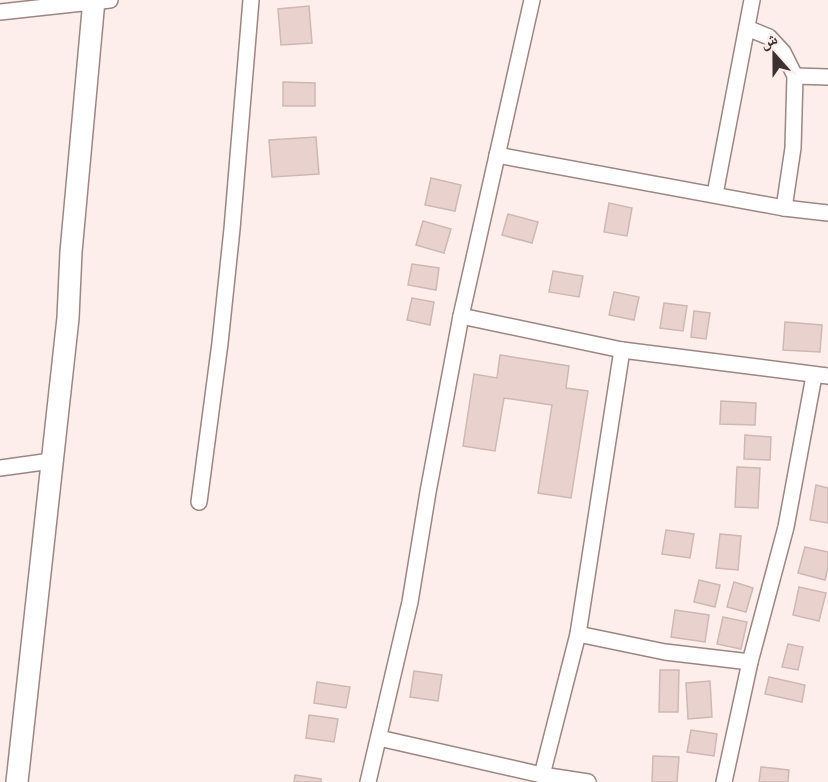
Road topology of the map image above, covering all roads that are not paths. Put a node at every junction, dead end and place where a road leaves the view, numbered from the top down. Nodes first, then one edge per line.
1 (99, 0) edge
2 (251, 0) edge
3 (532, 0) edge
4 (752, 0) edge
5 (0, 12) edge
6 (747, 28) junction
7 (795, 76) junction
8 (828, 77) edge
9 (497, 155) junction
10 (715, 194) junction
11 (784, 208) junction
12 (828, 213) edge
13 (461, 316) junction
14 (622, 350) junction
15 (821, 376) edge
16 (51, 461) junction
17 (0, 468) edge
18 (199, 502) dead end
19 (578, 634) junction
20 (750, 662) junction
21 (379, 738) junction
22 (543, 775) junction
23 (17, 782) edge
24 (368, 782) edge
25 (588, 782) edge
26 (724, 782) edge

1 - 5 street
1 - 16 main road
2 - 18 street
3 - 9 street
4 - 6 street
6 - 7 street
6 - 10 street
7 - 8 street
7 - 11 street
9 - 10 street
9 - 13 street
10 - 11 street
11 - 12 street
13 - 14 street
13 - 21 street
14 - 15 street
14 - 19 street
15 - 20 street
16 - 17 street
16 - 23 main road
19 - 20 street
19 - 22 street
20 - 26 street
21 - 22 street
21 - 24 street
22 - 25 street

